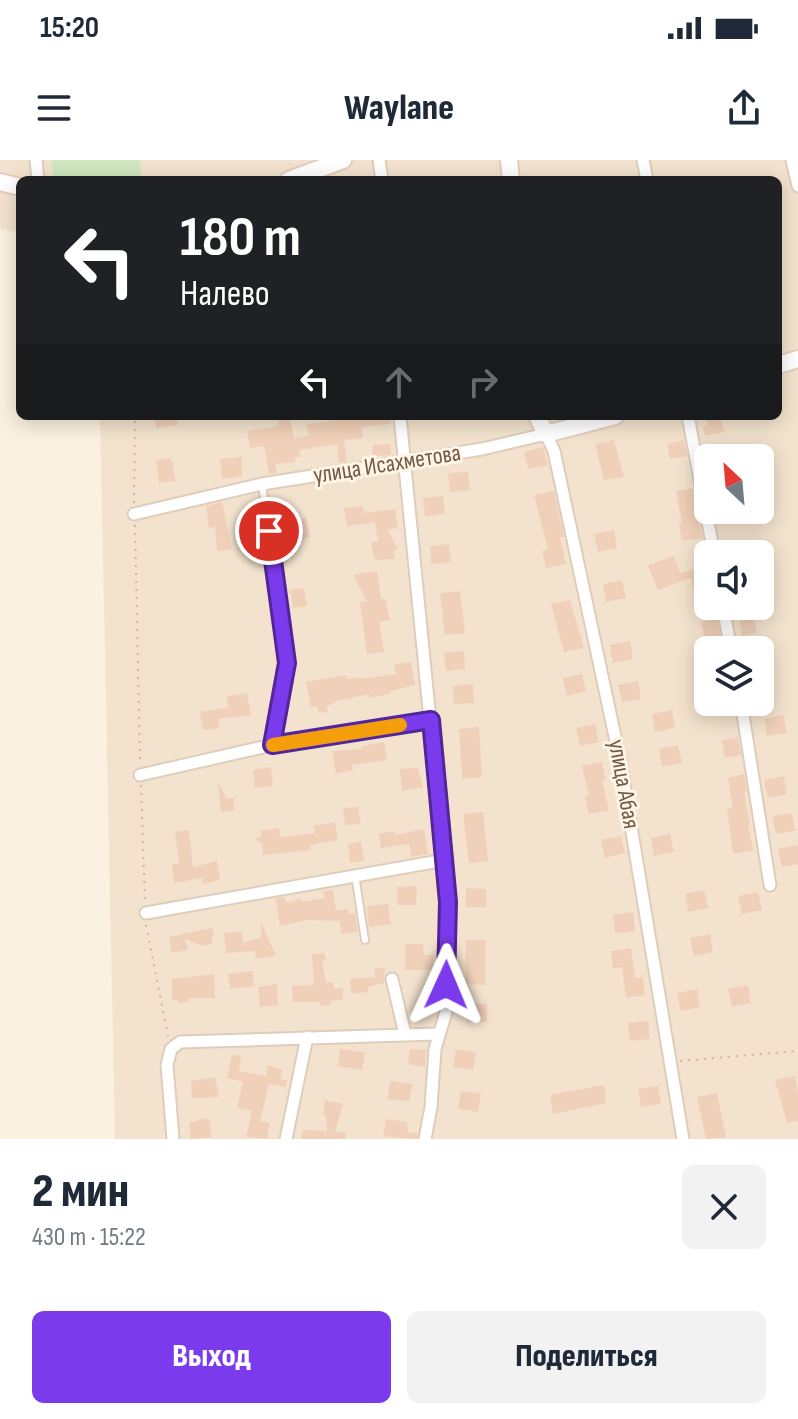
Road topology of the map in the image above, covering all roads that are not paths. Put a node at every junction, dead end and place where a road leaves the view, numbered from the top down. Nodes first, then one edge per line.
1 (343, 160) edge
2 (792, 160) edge
3 (300, 176) edge
4 (798, 186) edge
5 (400, 420) edge
6 (539, 420) edge
7 (600, 420) edge
8 (689, 420) edge
9 (546, 434) junction
10 (404, 461) junction
11 (262, 484) junction
12 (134, 514) road end
13 (711, 540) edge
14 (743, 716) edge
15 (431, 720) junction
16 (272, 745) junction
17 (140, 775) road end
18 (445, 860) junction
19 (355, 875) junction
20 (770, 885) dead end
21 (146, 913) road end
22 (365, 940) dead end
23 (392, 979) dead end
24 (405, 1034) junction
25 (437, 1034) junction
26 (307, 1037) junction
27 (173, 1139) edge
28 (286, 1139) edge
29 (425, 1139) edge
30 (683, 1139) edge

1 - 3 street
2 - 4 street
5 - 10 street
6 - 9 street
7 - 9 street
8 - 13 street
9 - 10 street, улица Исахметова
9 - 30 street, улица Абая
10 - 11 street, улица Исахметова
10 - 15 street
11 - 12 street, улица Исахметова
11 - 16 lane
14 - 20 street
15 - 16 street
15 - 18 street
16 - 17 street
18 - 19 street
18 - 25 street
19 - 21 street
19 - 22 lane
23 - 24 street
24 - 25 street
24 - 26 street
25 - 29 street
26 - 27 street
26 - 28 street

